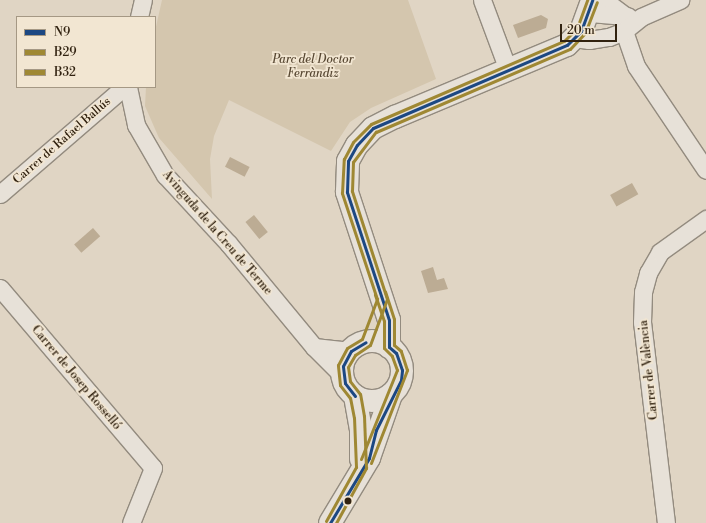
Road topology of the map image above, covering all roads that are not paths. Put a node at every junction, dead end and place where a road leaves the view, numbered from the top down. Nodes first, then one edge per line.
1 (143, 0) edge
2 (482, 0) edge
3 (680, 0) edge
4 (596, 4) edge
5 (139, 16) edge
6 (630, 21) junction
7 (574, 38) junction
8 (508, 70) junction
9 (123, 88) edge
10 (128, 88) edge
11 (706, 170) edge
12 (0, 194) edge
13 (706, 219) edge
14 (0, 288) edge
15 (382, 299) junction
16 (358, 346) junction
17 (314, 347) junction
18 (389, 347) junction
19 (342, 375) junction
20 (391, 395) junction
21 (355, 396) junction
22 (361, 468) junction
23 (130, 523) edge
24 (330, 523) edge
25 (666, 523) edge

1 - 5 street
2 - 8 street
3 - 6 street
4 - 6 street
4 - 7 street
6 - 7 street
6 - 11 street
7 - 8 street
8 - 15 street
9 - 12 street, Carrer de Rafael Ballús
10 - 17 street, Avinguda de la Creu de Terme
13 - 25 street, Carrer de València
14 - 23 street, Carrer de Josep Rosselló
15 - 16 street
15 - 18 street
16 - 17 street
16 - 18 street
16 - 19 street
17 - 19 street, Avinguda de la Creu de Terme
18 - 20 street
19 - 21 street
20 - 21 street
20 - 22 street
21 - 22 street
22 - 24 street

